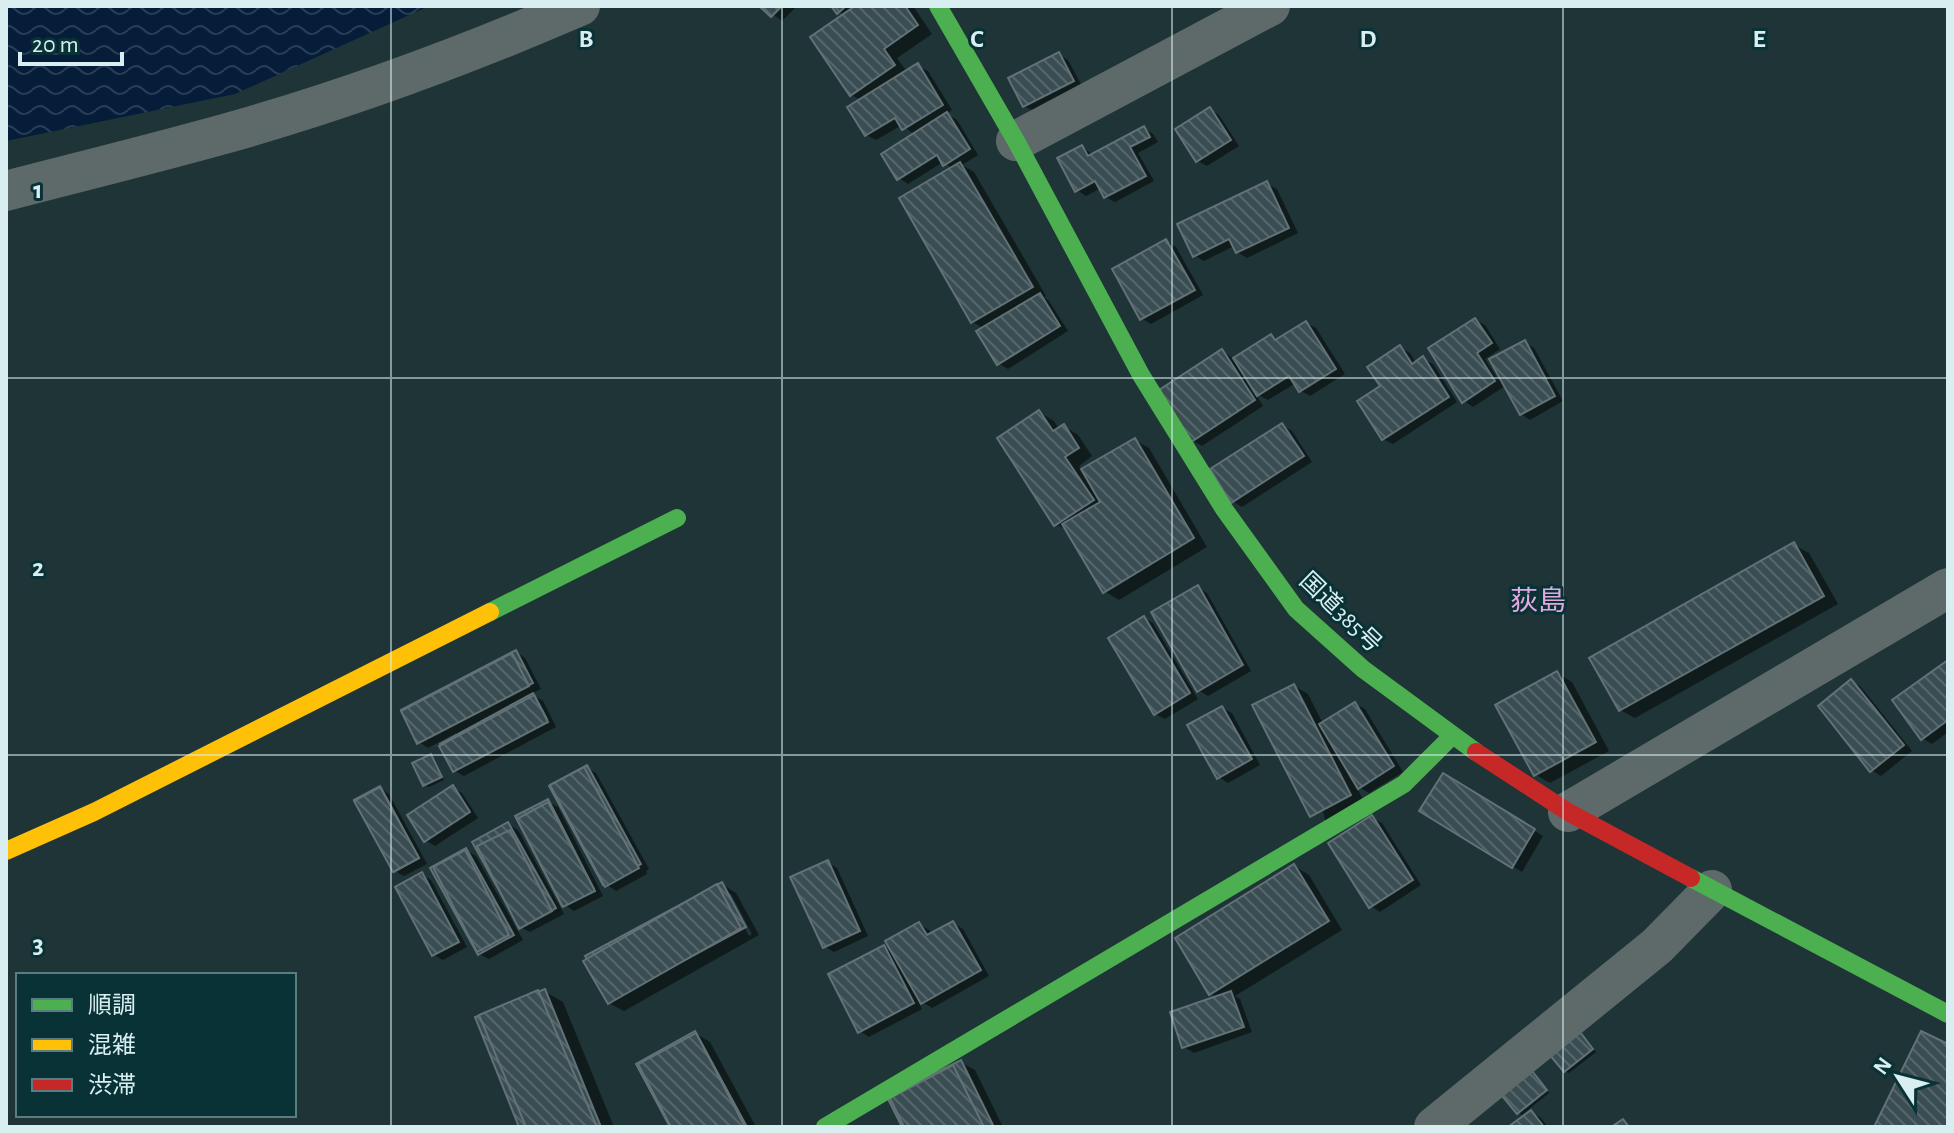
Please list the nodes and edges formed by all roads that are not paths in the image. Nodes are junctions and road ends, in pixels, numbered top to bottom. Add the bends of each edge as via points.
1 (580, 6) edge
2 (938, 6) edge
3 (1270, 6) edge
4 (1016, 141) junction
5 (6, 191) edge
6 (677, 518) dead end
7 (1948, 588) edge
8 (1452, 736) junction
9 (1568, 812) junction
10 (6, 851) edge
11 (1712, 890) junction
12 (1948, 1014) edge
13 (825, 1127) edge
14 (1434, 1127) edge

1 - 5 street via 361,91 227,133
2 - 4 main road, 国道385号
3 - 4 street
4 - 8 main road, 国道385号 via 1141,375 1224,509 1296,609 1363,669
6 - 10 main road via 94,812
7 - 9 street
8 - 9 main road, 国道385号
8 - 13 main road via 1404,784
9 - 11 main road, 国道385号
11 - 12 main road, 国道385号
11 - 14 street via 1657,946

